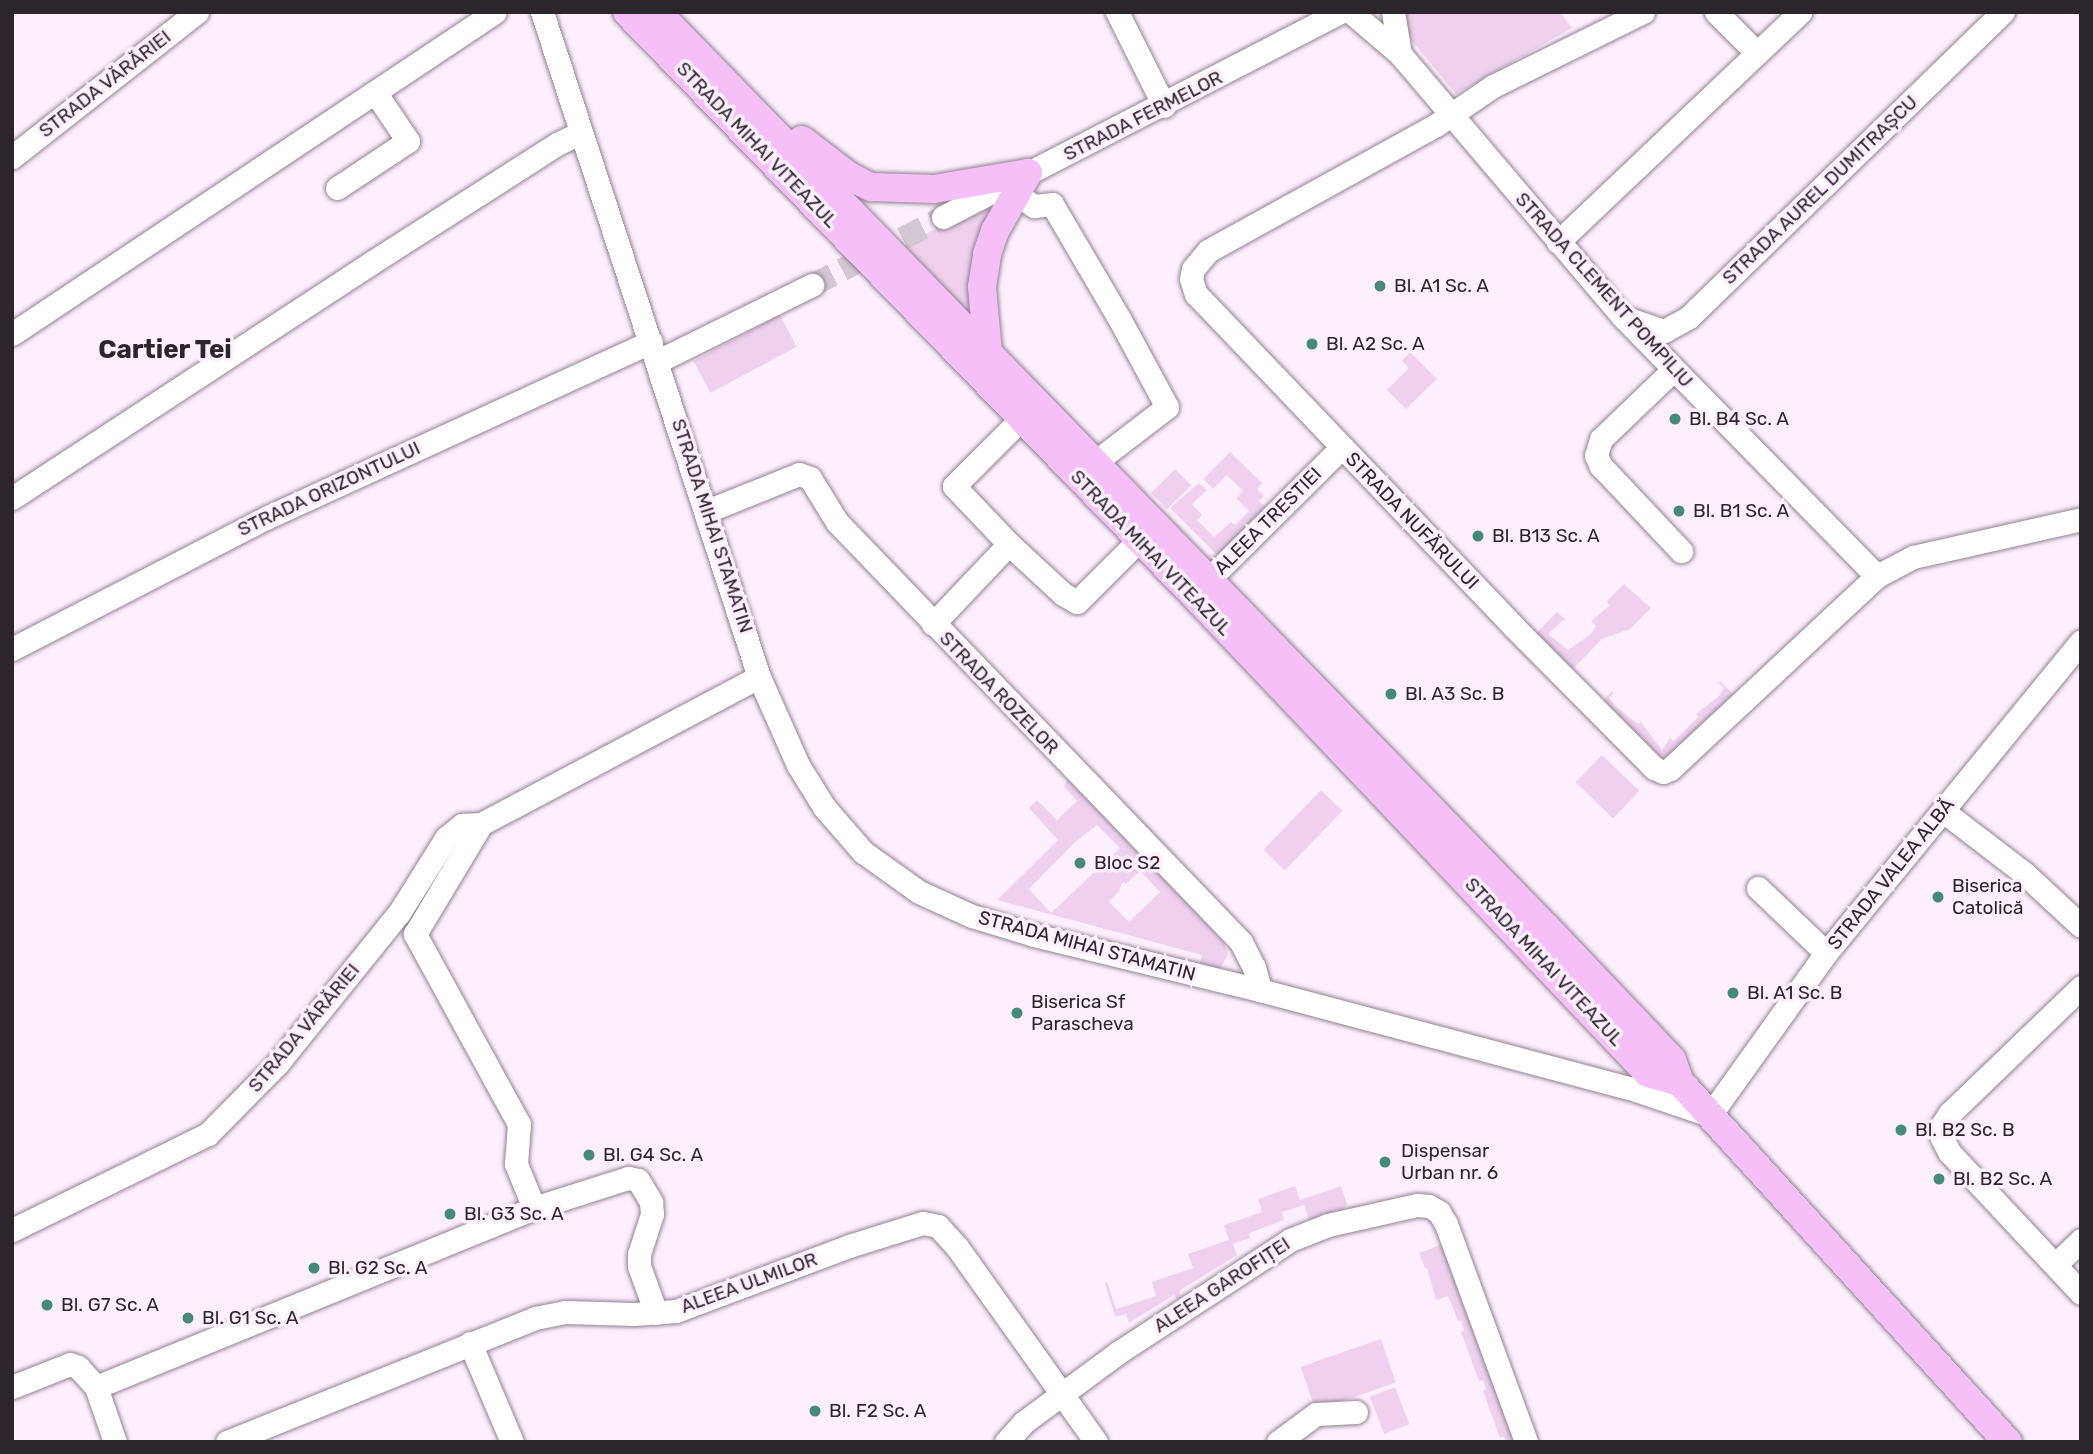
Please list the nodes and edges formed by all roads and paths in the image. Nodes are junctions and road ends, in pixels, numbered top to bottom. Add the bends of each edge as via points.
1 (197, 12) edge
2 (495, 12) edge
3 (542, 12) edge
4 (627, 12) edge
5 (657, 12) edge
6 (1117, 12) edge
7 (1341, 12) edge
8 (1351, 12) edge
9 (1393, 12) edge
10 (1643, 12) edge
11 (1716, 12) edge
12 (1800, 12) edge
13 (2003, 12) edge
14 (1757, 53) junction
15 (1400, 54) junction
16 (729, 87) junction
17 (375, 92) junction
18 (1164, 106) junction
19 (1449, 113) junction
20 (580, 133) junction
21 (12, 157) edge
22 (1022, 184) junction
23 (337, 188) dead end
24 (943, 217) tunnel mouth
25 (1558, 242) junction
26 (812, 285) tunnel mouth
27 (1623, 317) junction
28 (12, 334) edge
29 (654, 352) junction
30 (988, 352) junction
31 (1673, 370) junction
32 (1039, 427) junction
33 (1342, 447) junction
34 (1095, 462) junction
35 (12, 498) edge
36 (707, 511) junction
37 (2081, 519) edge
38 (1139, 540) junction
39 (1009, 544) junction
40 (1682, 551) dead end
41 (1877, 576) junction
42 (1202, 587) junction
43 (933, 624) junction
44 (2081, 641) edge
45 (12, 649) edge
46 (759, 677) junction
47 (1943, 811) junction
48 (481, 824) junction
49 (1758, 888) dead end
50 (2081, 926) edge
51 (1826, 953) junction
52 (2081, 987) edge
53 (1260, 990) junction
54 (1642, 1081) junction
55 (1680, 1082) junction
56 (1710, 1115) junction
57 (534, 1208) junction
58 (12, 1230) edge
59 (2081, 1240) edge
60 (2055, 1265) junction
61 (2081, 1293) edge
62 (656, 1313) junction
63 (470, 1343) junction
64 (12, 1387) edge
65 (96, 1387) junction
66 (1061, 1394) junction
67 (1356, 1412) dead end
68 (115, 1442) edge
69 (228, 1442) edge
70 (512, 1442) edge
71 (1006, 1442) edge
72 (1096, 1442) edge
73 (1278, 1442) edge
74 (1527, 1442) edge
75 (2008, 1442) edge

1 - 21 street, STRADA VĂRĂRIEI
2 - 17 street
3 - 20 street, STRADA MIHAI STAMATIN
4 - 32 main road, STRADA MIHAI VITEAZUL
5 - 16 main road, STRADA MIHAI VITEAZUL
6 - 18 street
7 - 18 street, STRADA FERMELOR
8 - 15 street, STRADA CLEMENT POMPILIU
9 - 15 street
10 - 19 street, STRADA NUFĂRULUI via 1493,86
11 - 14 street
12 - 14 street
13 - 27 street, STRADA AUREL DUMITRAȘCU via 1689,317 1664,331
14 - 25 street
15 - 19 street, STRADA CLEMENT POMPILIU
16 - 22 main road via 849,176 871,187
16 - 30 main road, STRADA MIHAI VITEAZUL
17 - 23 street via 408,141
17 - 28 street
18 - 22 street, STRADA FERMELOR
19 - 25 street, STRADA CLEMENT POMPILIU
19 - 33 street, STRADA NUFĂRULUI via 1436,125 1208,251 1193,269 1196,294
20 - 29 street, STRADA MIHAI STAMATIN
20 - 35 street via 383,255
22 - 24 street, STRADA FERMELOR
22 - 30 main road via 995,231 984,271
22 - 34 street via 1034,206 1052,204 1167,407
25 - 27 street, STRADA CLEMENT POMPILIU
26 - 29 street
27 - 31 street, STRADA CLEMENT POMPILIU
29 - 36 street, STRADA MIHAI STAMATIN
29 - 45 street, STRADA ORIZONTULUI via 268,517
30 - 32 main road, STRADA MIHAI VITEAZUL
31 - 40 street via 1601,439 1596,455 1601,466
31 - 41 street, STRADA CLEMENT POMPILIU
32 - 34 main road, STRADA MIHAI VITEAZUL
32 - 38 main road, STRADA MIHAI VITEAZUL
32 - 39 street via 954,486
33 - 41 street, STRADA NUFĂRULUI via 1514,628 1663,772
33 - 42 street, ALEEA TRESTIEI
34 - 42 main road, STRADA MIHAI VITEAZUL
36 - 43 street, STRADA ROZELOR via 799,474 810,478 837,522
36 - 46 street, STRADA MIHAI STAMATIN
37 - 41 street, STRADA NUFĂRULUI via 1913,557
38 - 39 street via 1077,602
38 - 42 main road, STRADA MIHAI VITEAZUL
39 - 43 street
42 - 54 main road, STRADA MIHAI VITEAZUL
42 - 55 main road, STRADA MIHAI VITEAZUL via 1672,1060
43 - 53 street, STRADA ROZELOR via 1241,942
44 - 47 street, STRADA VALEA ALBĂ
46 - 48 street, STRADA VĂRĂRIEI
46 - 53 street, STRADA MIHAI STAMATIN via 799,765 824,807 863,852 919,892 972,916 1034,935
47 - 50 street via 2025,874
47 - 51 street, STRADA VALEA ALBĂ
48 - 57 street via 415,934 519,1124 516,1164
48 - 58 street, STRADA VĂRĂRIEI via 462,825 446,838 399,913 278,1064 208,1134
49 - 51 street
51 - 56 street, STRADA VALEA ALBĂ
52 - 60 street via 1942,1125 1949,1152
53 - 54 street, STRADA MIHAI STAMATIN
54 - 55 main road
54 - 56 street, STRADA MIHAI STAMATIN
55 - 56 main road, STRADA MIHAI VITEAZUL
56 - 75 main road, STRADA MIHAI VITEAZUL
57 - 62 street via 628,1178 638,1180 646,1190 652,1214 639,1266
57 - 65 street
59 - 60 street
60 - 61 street
62 - 63 street, ALEEA ULMILOR via 565,1312 535,1318
62 - 66 street, ALEEA ULMILOR via 676,1311 849,1246 931,1223 957,1247
63 - 69 street, ALEEA ULMILOR
63 - 70 street
64 - 65 street via 70,1364
65 - 68 street
66 - 71 street, ALEEA GAROFIȚEI
66 - 72 street, ALEEA ULMILOR
66 - 74 street, ALEEA GAROFIȚEI via 1290,1240 1328,1224 1429,1206 1446,1224
67 - 73 street via 1316,1415

